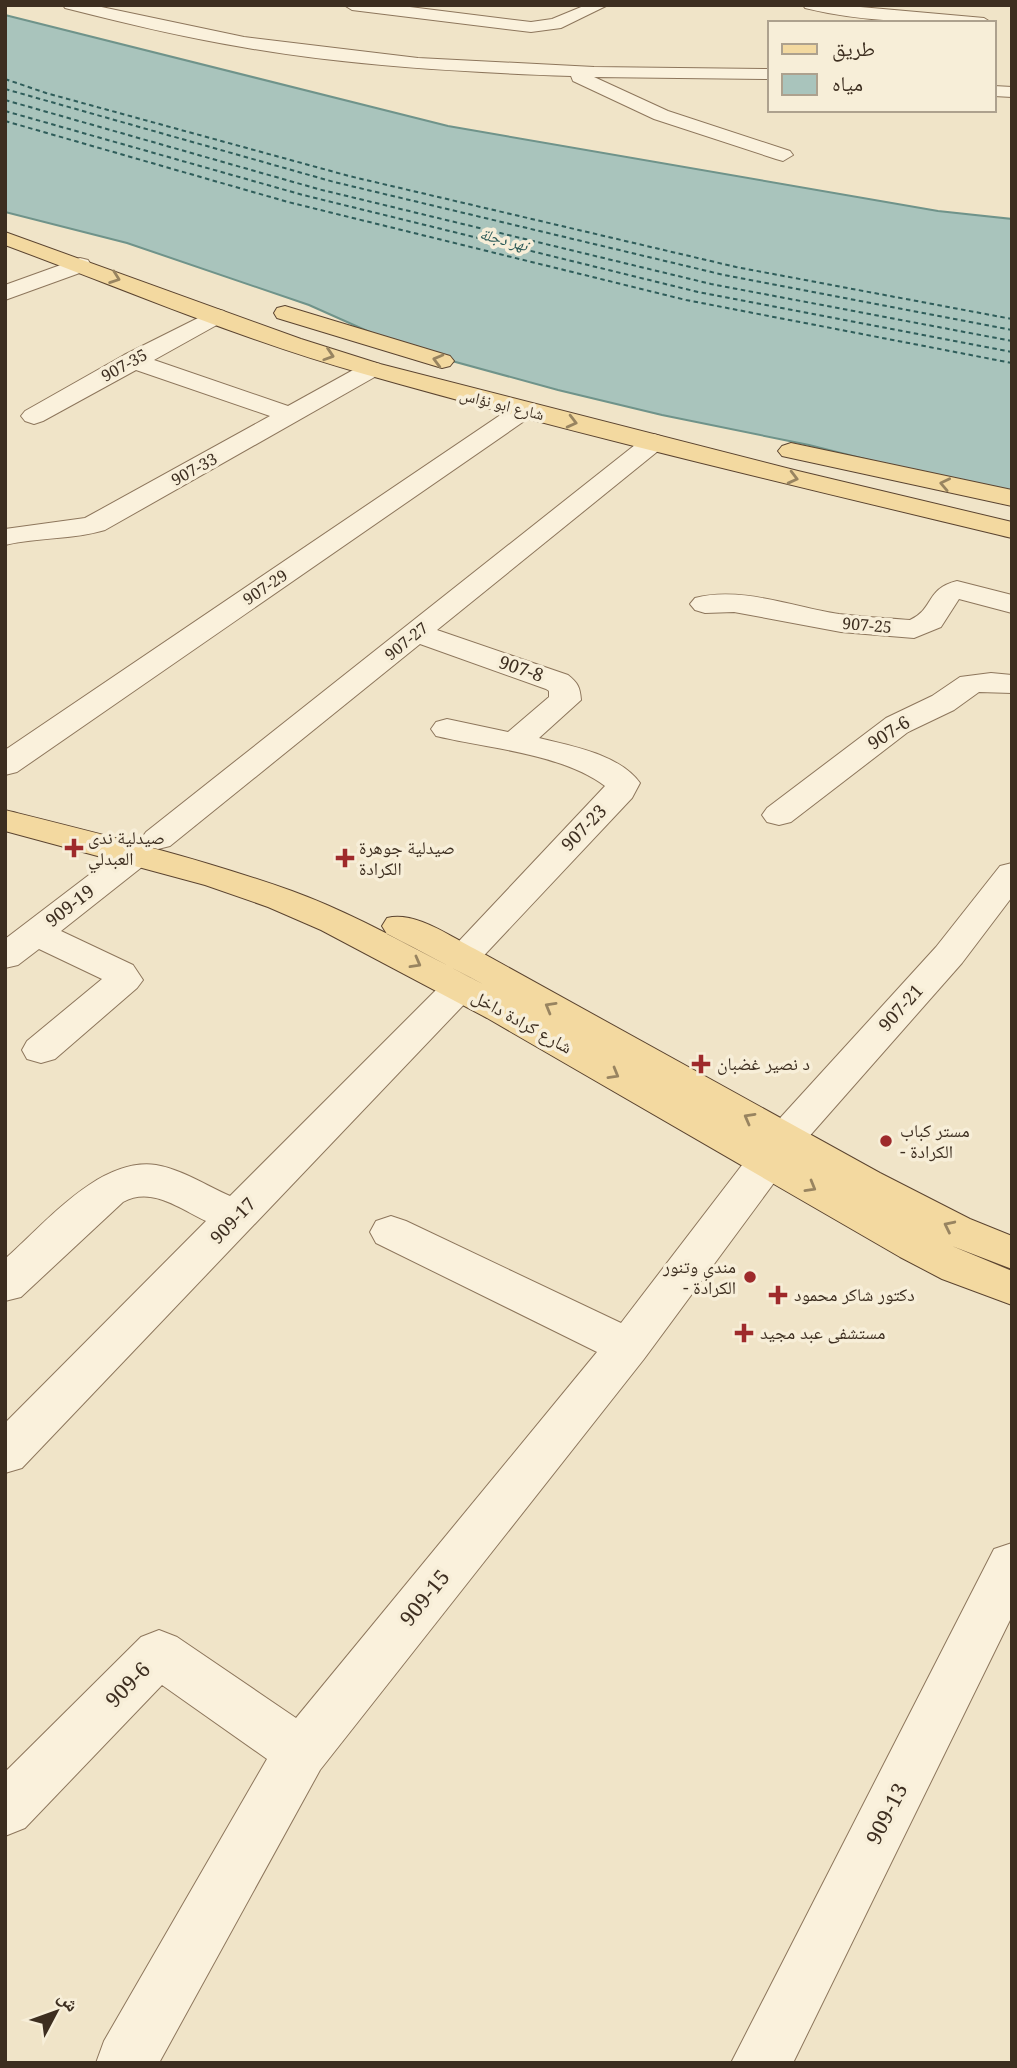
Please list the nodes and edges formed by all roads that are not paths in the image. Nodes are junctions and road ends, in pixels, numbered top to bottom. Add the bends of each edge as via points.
1 (71, 5) edge
2 (142, 5) edge
3 (352, 5) edge
4 (600, 5) edge
5 (811, 5) edge
6 (107, 15) junction
7 (961, 21) edge
8 (571, 73) junction
9 (768, 74) edge
10 (783, 155) dead end
11 (5, 217) edge
12 (5, 238) edge
13 (80, 265) junction
14 (5, 293) edge
15 (221, 305) junction
16 (263, 306) dead end
17 (132, 360) junction
18 (464, 367) dead end
19 (372, 369) junction
20 (566, 395) dead end
21 (524, 410) junction
22 (631, 412) dead end
23 (291, 415) junction
24 (34, 416) dead end
25 (654, 442) junction
26 (764, 445) dead end
27 (1012, 498) edge
28 (1012, 530) edge
29 (5, 537) edge
30 (705, 604) dead end
31 (1012, 604) edge
32 (416, 633) junction
33 (1012, 684) edge
34 (447, 729) dead end
35 (515, 742) junction
36 (5, 765) edge
37 (5, 797) edge
38 (779, 815) dead end
39 (5, 820) edge
40 (147, 847) junction
41 (1012, 873) edge
42 (36, 933) junction
43 (5, 957) edge
44 (461, 972) junction
45 (41, 1050) dead end
46 (776, 1150) junction
47 (237, 1217) junction
48 (391, 1232) dead end
49 (1012, 1253) edge
50 (5, 1285) edge
51 (1012, 1289) edge
52 (628, 1347) junction
53 (5, 1454) edge
54 (1012, 1564) edge
55 (301, 1752) junction
56 (5, 1810) edge
57 (126, 2063) edge
58 (761, 2063) edge

1 - 6 street
2 - 6 street
3 - 4 street via 531,27 555,24
5 - 7 street
6 - 8 street via 314,52
8 - 9 street
8 - 10 street via 661,116
11 - 15 main road, شارع ابو نؤاس
12 - 13 main road, شارع ابو نؤاس
13 - 14 street
13 -> 15 main road, شارع ابو نؤاس
15 - 17 street, 907-35
15 -> 19 main road, شارع ابو نؤاس
18 -> 16 main road, شارع ابو نؤاس
17 - 23 street
17 - 24 street, 907-35
19 - 21 main road, شارع ابو نؤاس
19 - 23 street, 907-33
20 - 22 main road, شارع ابو نؤاس
21 -> 25 main road, شارع ابو نؤاس
21 - 36 street, 907-29
23 - 29 street, 907-33 via 95,524 71,532
25 -> 28 main road, شارع ابو نؤاس
25 - 32 street, 907-27
27 -> 26 main road
30 - 31 street, 907-25 via 734,603 841,623 914,629 930,621 949,593 957,590
32 - 35 street, 907-8 via 565,688 565,700
32 - 40 street, 907-27
33 - 38 street, 907-6 via 971,684 897,725
34 - 35 street
35 - 44 street, 907-23 via 614,774 623,783
37 - 40 main road, شارع كرادة داخل
39 - 40 main road, شارع كرادة داخل
40 - 42 street, 909-19
40 - 44 main road, شارع كرادة داخل via 378,943
41 - 46 street, 907-21 via 949,955
42 - 43 street, 909-19
42 - 45 street via 120,972 124,980
44 - 46 main road, شارع كرادة داخل
44 - 47 street, 909-17
49 -> 46 main road, شارع كرادة داخل
46 -> 51 main road, شارع كرادة داخل via 915,1246
46 - 52 street, 909-15
47 - 50 street via 156,1180 129,1180 108,1191
47 - 53 street, 909-17
48 - 52 street
52 - 55 street, 909-15
54 - 58 street, 909-13
55 - 56 street, 909-6 via 159,1653
55 - 57 street, 909-15

